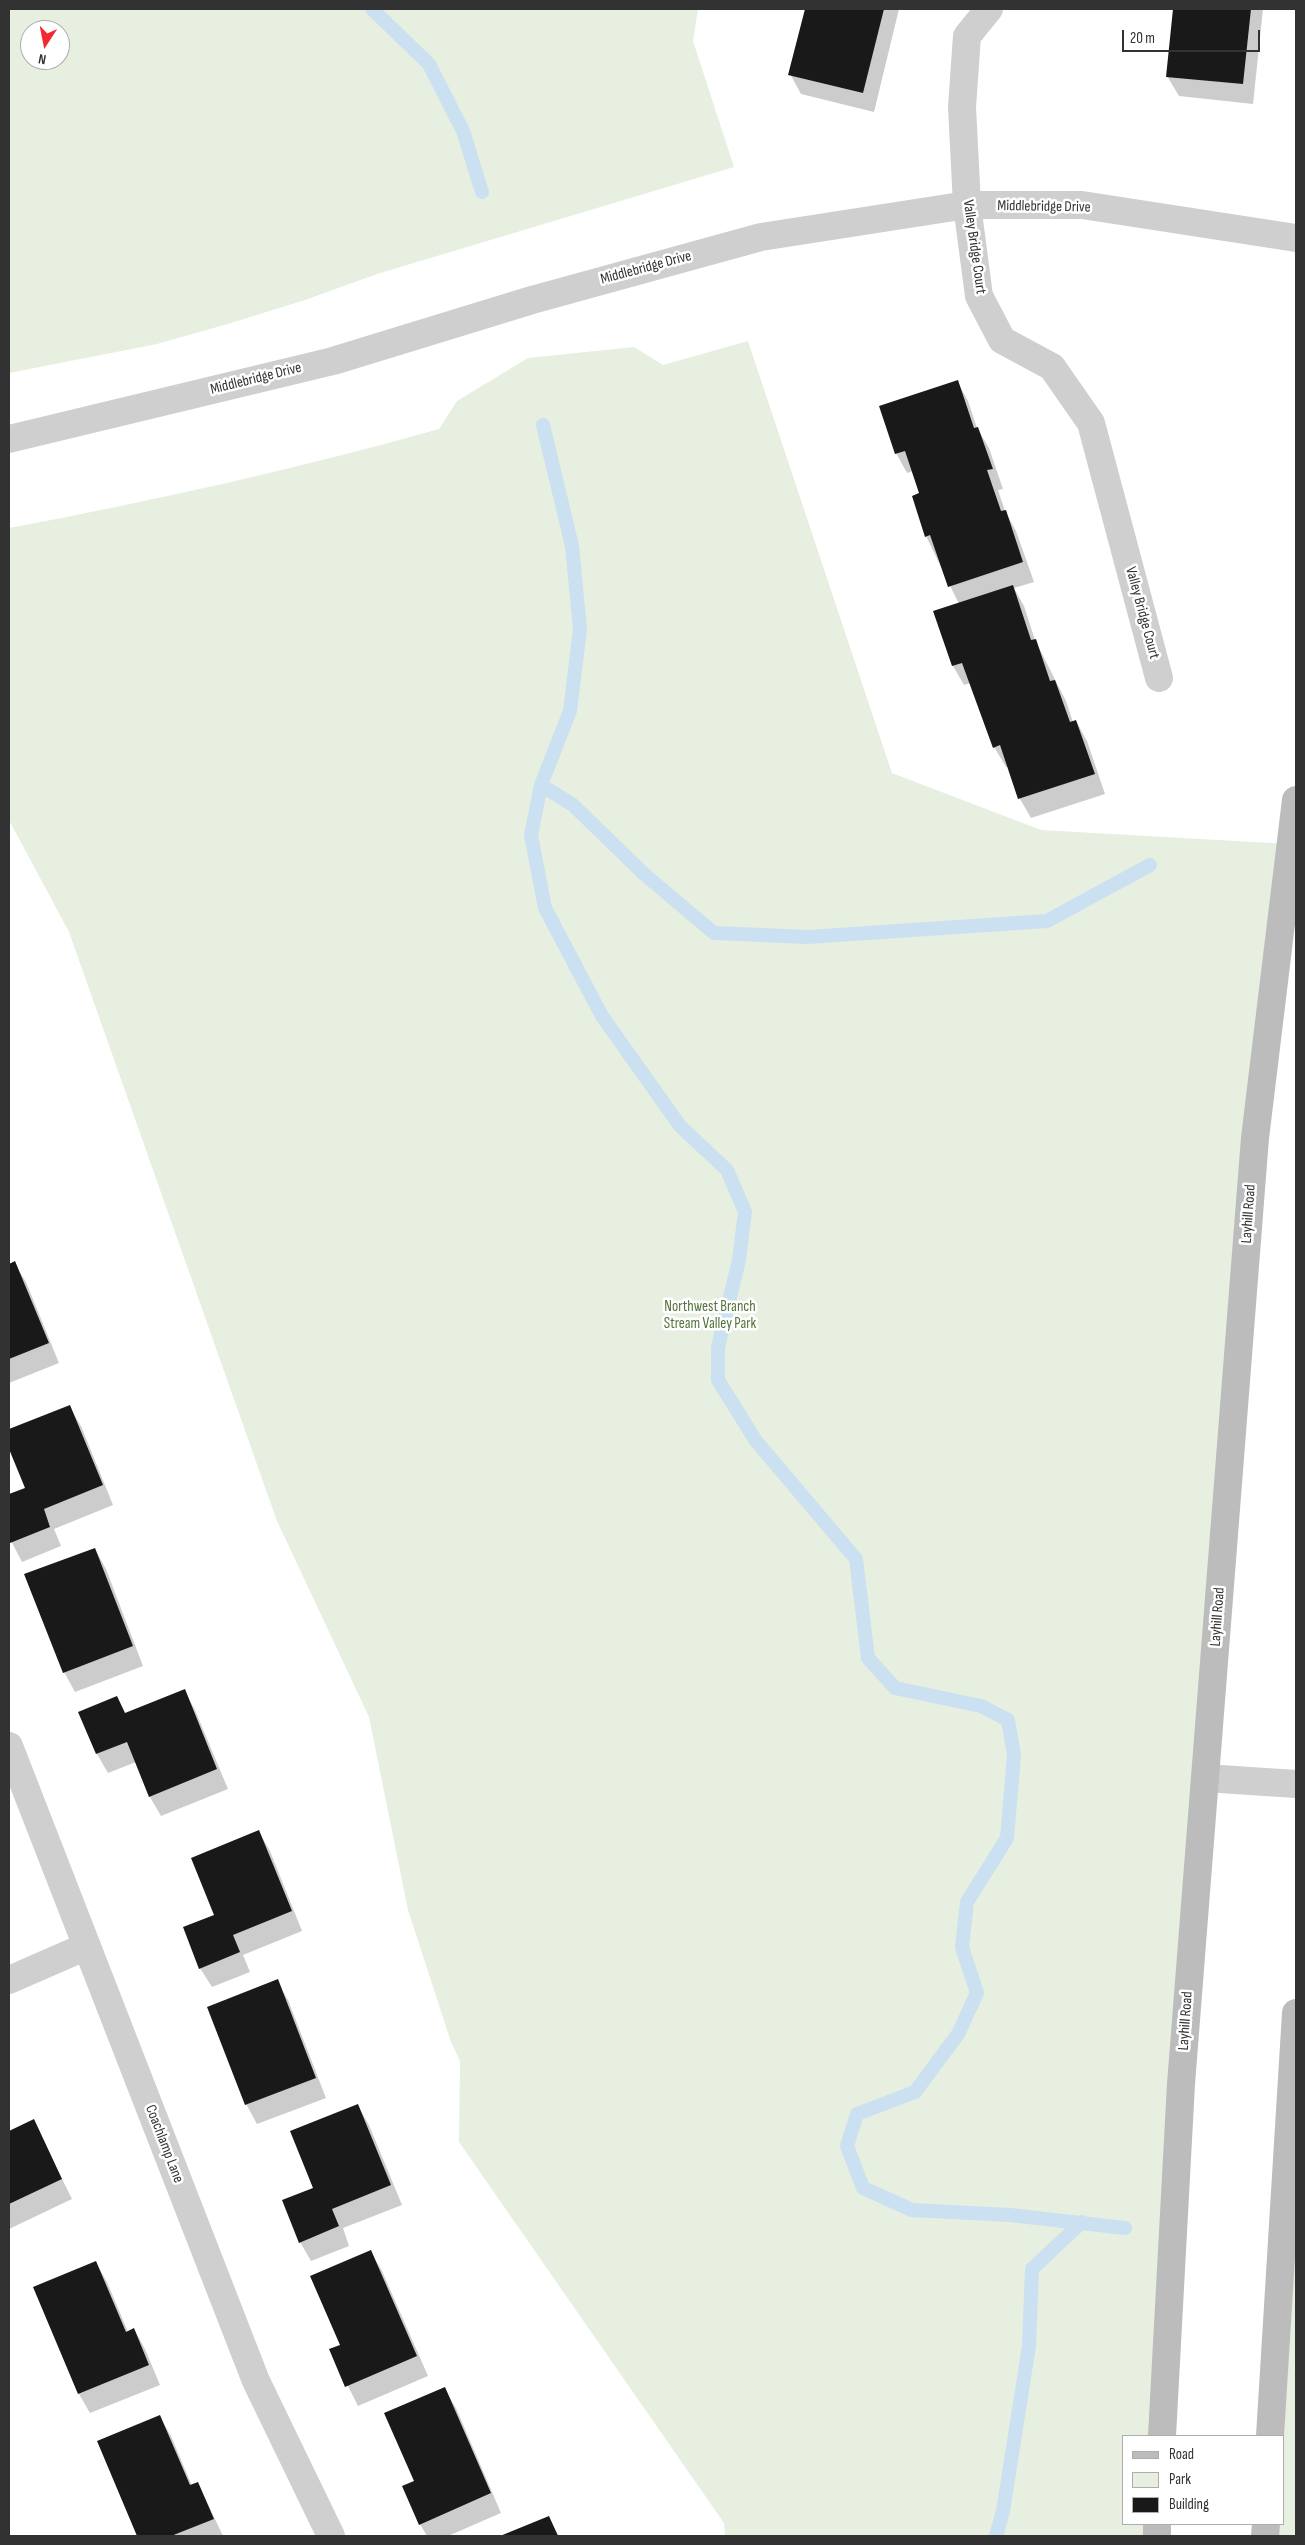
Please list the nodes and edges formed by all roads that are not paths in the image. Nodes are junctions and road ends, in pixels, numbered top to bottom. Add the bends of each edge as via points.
1 (989, 9) edge
2 (967, 206) junction
3 (1296, 238) edge
4 (9, 439) edge
5 (1159, 678) dead end
6 (1296, 800) edge
7 (9, 1746) edge
8 (1205, 1778) junction
9 (1296, 1784) edge
10 (87, 1946) junction
11 (9, 1980) edge
12 (1296, 2013) edge
13 (1162, 2435) edge
14 (1270, 2435) edge
15 (331, 2536) edge

1 - 2 street, Valley Bridge Court via 967,36 962,107
2 - 3 street, Middlebridge Drive via 1082,206
2 - 4 street, Middlebridge Drive via 761,237 532,300 333,361
2 - 5 street, Valley Bridge Court via 979,296 1002,340 1052,367 1091,423
6 - 8 main road, Layhill Road via 1255,1138
7 - 10 street, Coachlamp Lane
8 - 9 street
8 - 13 main road, Layhill Road via 1181,2084
10 - 11 street
10 - 15 street, Coachlamp Lane via 256,2381
12 - 14 main road

